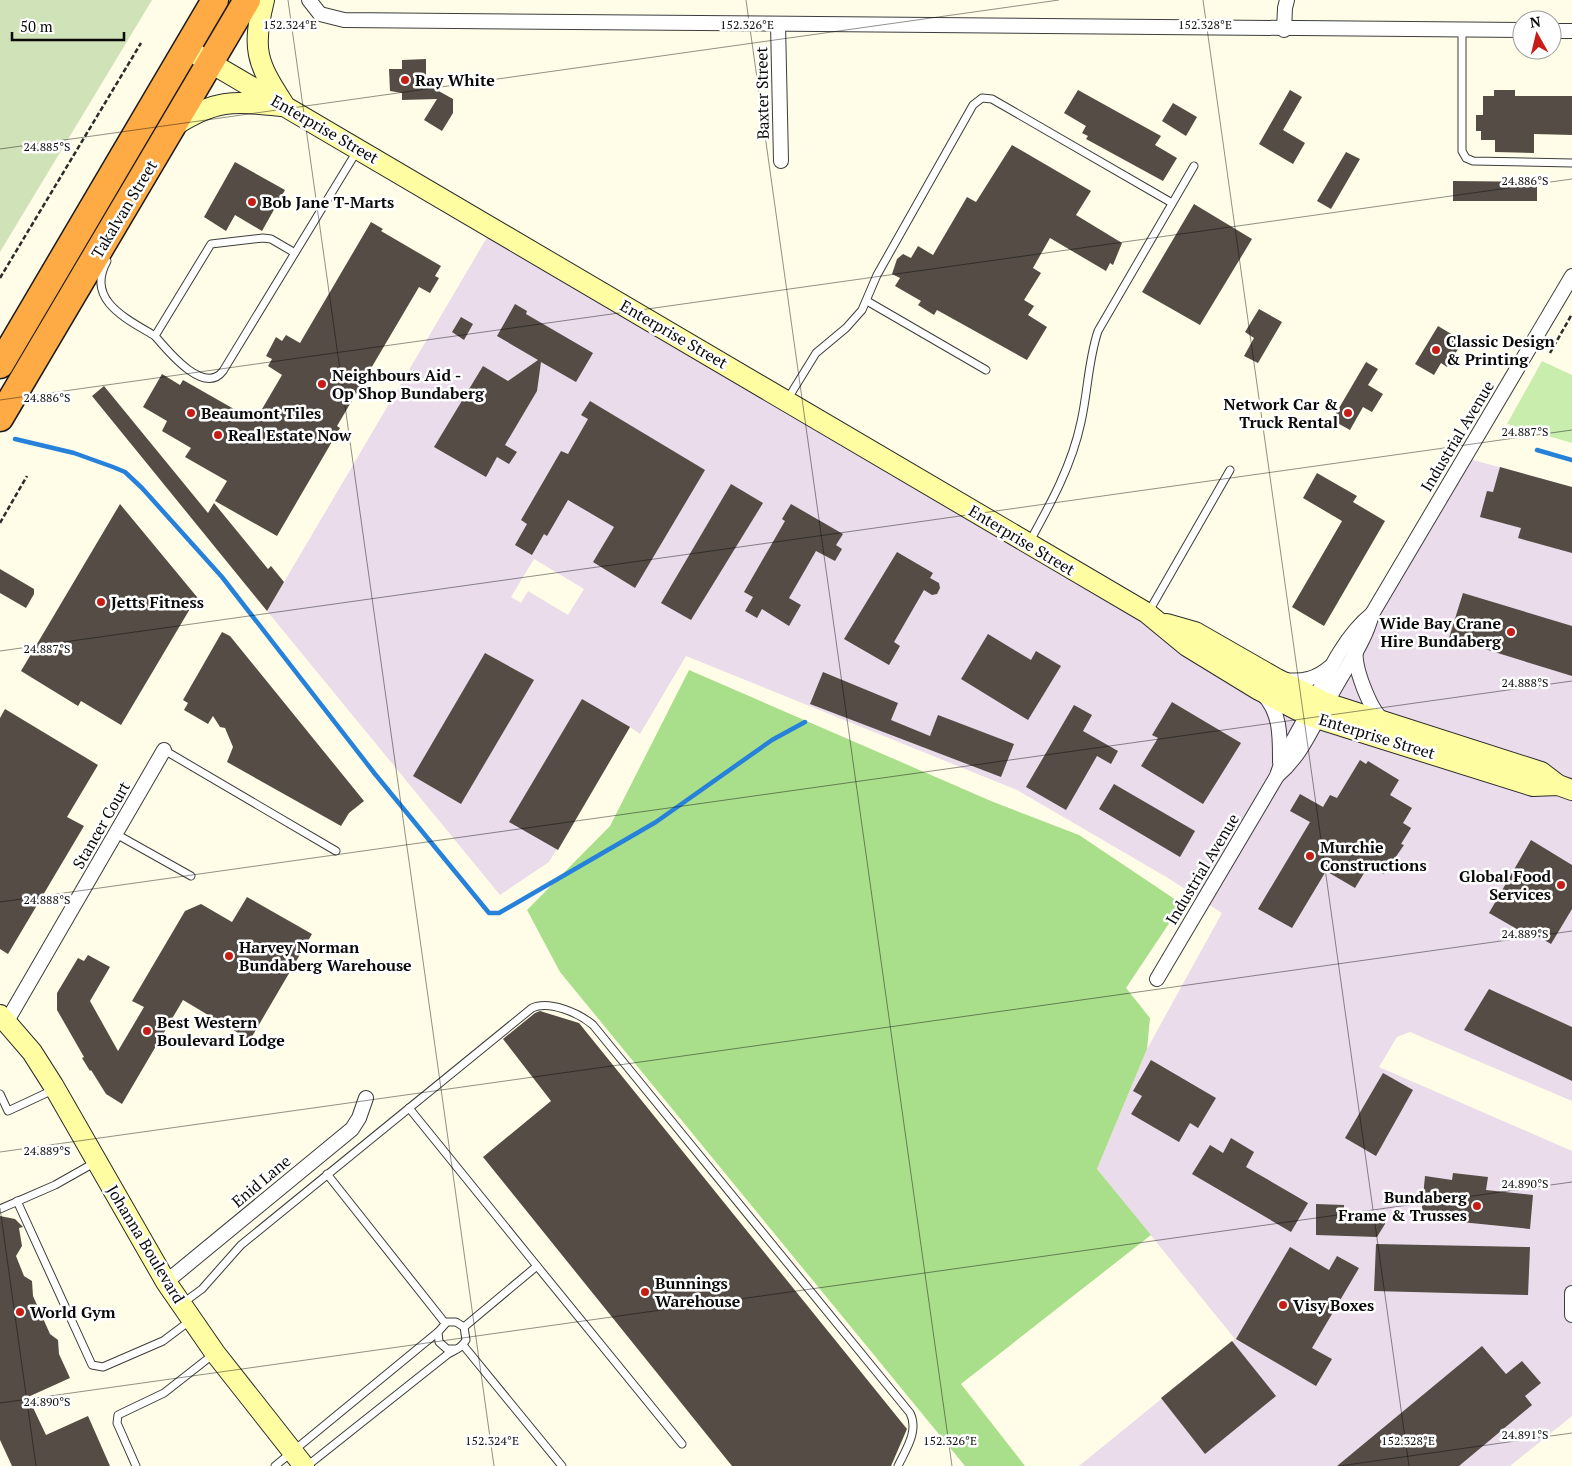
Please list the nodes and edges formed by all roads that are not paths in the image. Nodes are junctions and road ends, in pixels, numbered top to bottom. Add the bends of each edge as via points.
1 (214, 0) edge
2 (246, 0) edge
3 (264, 0) edge
4 (309, 0) edge
5 (1287, 0) edge
6 (778, 24) junction
7 (1284, 30) junction
8 (1462, 30) junction
9 (1512, 30) edge
10 (198, 55) junction
11 (286, 107) junction
12 (173, 126) junction
13 (358, 148) junction
14 (780, 161) dead end
15 (1572, 163) edge
16 (1194, 166) dead end
17 (141, 180) junction
18 (1172, 203) junction
19 (124, 226) dead end
20 (113, 250) dead end
21 (294, 253) junction
22 (1572, 276) edge
23 (867, 301) junction
24 (154, 336) junction
25 (0, 365) edge
26 (986, 370) dead end
27 (786, 401) junction
28 (0, 418) edge
29 (1230, 470) dead end
30 (1029, 544) junction
31 (1372, 614) junction
32 (1153, 617) junction
33 (1357, 649) junction
34 (1335, 663) junction
35 (1277, 679) junction
36 (1259, 690) junction
37 (1317, 708) junction
38 (1385, 721) junction
39 (164, 750) joint
40 (1279, 770) junction
41 (1565, 788) edge
42 (116, 834) junction
43 (336, 851) dead end
44 (191, 876) dead end
45 (1157, 979) dead end
46 (4, 1018) edge
47 (55, 1089) junction
48 (0, 1094) edge
49 (366, 1098) dead end
50 (409, 1108) junction
51 (97, 1161) junction
52 (327, 1174) junction
53 (17, 1201) junction
54 (0, 1209) edge
55 (537, 1266) junction
56 (166, 1282) junction
57 (1572, 1292) edge
58 (186, 1312) junction
59 (1572, 1315) edge
60 (445, 1323) junction
61 (464, 1327) junction
62 (438, 1332) junction
63 (460, 1347) junction
64 (215, 1353) junction
65 (682, 1444) dead end
66 (301, 1461) edge
67 (136, 1466) edge
68 (275, 1466) edge
69 (562, 1466) edge
70 (898, 1466) edge

1 - 10 highway, Takalvan Street
2 - 10 highway, Takalvan Street
3 - 11 street via 258,22 257,51 262,70
4 - 6 street via 320,14 344,20
5 - 7 street
6 - 7 street
6 - 14 street, Baxter Street
7 - 8 street
8 - 9 street
8 - 15 lane via 1462,151 1466,158 1473,161
10 - 11 street, Enterprise Street
10 - 12 highway, Takalvan Street
10 - 25 highway, Takalvan Street
11 - 12 street via 217,104 196,111
11 - 13 street, Enterprise Street
12 - 17 highway, Takalvan Street
13 - 21 lane
13 - 27 street, Enterprise Street
16 - 18 lane
17 - 19 lane
17 - 28 highway, Takalvan Street
18 - 23 lane via 999,103 982,98 973,105 877,275
18 - 30 lane via 1098,332 1090,356 1074,449 1059,487
20 - 24 lane via 102,273 104,295 114,310
21 - 24 lane via 271,239 263,238 211,244
21 - 24 lane via 217,377 205,379 182,365
22 - 31 street, Industrial Avenue
23 - 26 lane
23 - 27 lane via 855,320 816,352
27 - 30 street, Enterprise Street
29 - 32 lane
30 - 32 street, Enterprise Street
31 - 33 street, Industrial Avenue via 1368,631
31 - 34 street, Industrial Avenue via 1356,627
32 - 35 street, Enterprise Street via 1195,632
32 - 36 street, Enterprise Street via 1187,646
33 - 37 street, Industrial Avenue
33 - 38 street via 1356,664 1374,711
34 - 35 street via 1310,679
34 - 37 street, Industrial Avenue
35 - 37 street, Enterprise Street
36 - 37 street, Enterprise Street
36 - 40 street via 1270,701 1278,720
37 - 38 street, Enterprise Street
37 - 40 street, Industrial Avenue via 1293,762
37 - 41 street, Enterprise Street via 1533,786
38 - 41 street, Enterprise Street via 1541,772
39 - 42 street, Stancer Court
39 - 43 lane
40 - 45 street, Industrial Avenue
42 - 44 lane
42 - 46 street, Stancer Court
46 - 47 street, Johanna Boulevard via 32,1052
47 - 48 lane via 8,1111
47 - 51 street, Johanna Boulevard
49 - 56 street, Enid Lane via 352,1128
50 - 52 lane
50 - 55 lane
50 - 70 lane via 532,1008 549,1006 586,1019 910,1413 914,1422 913,1433
51 - 53 lane via 55,1185
51 - 56 street, Johanna Boulevard
52 - 58 lane via 241,1245
52 - 60 lane
53 - 54 lane
53 - 58 lane via 92,1365 102,1366 163,1340
55 - 61 lane
55 - 65 lane
56 - 58 street, Johanna Boulevard
57 - 59 street
58 - 64 street, Johanna Boulevard
60 - 61 lane via 456,1322
60 - 62 lane
61 - 63 lane via 466,1335
62 - 63 lane via 442,1346 451,1350
62 - 66 lane
63 - 66 lane
63 - 69 lane
64 - 66 street, Johanna Boulevard
64 - 67 lane via 164,1394 118,1415 117,1424
66 - 68 lane

